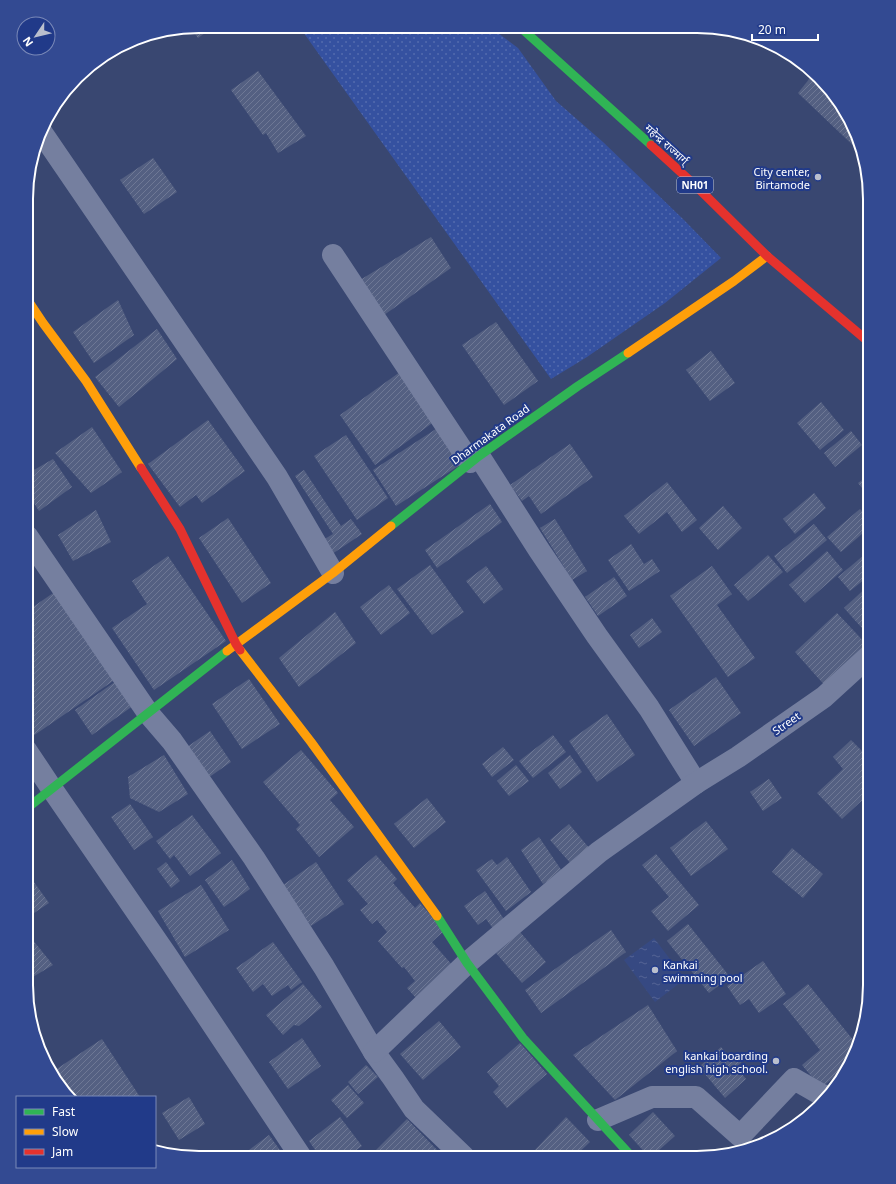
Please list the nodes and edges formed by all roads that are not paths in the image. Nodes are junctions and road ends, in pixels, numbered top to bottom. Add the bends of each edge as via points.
1 (527, 33) edge
2 (45, 138) edge
3 (333, 255) dead end
4 (767, 256) junction
5 (33, 309) edge
6 (863, 337) edge
7 (475, 459) junction
8 (33, 545) edge
9 (332, 573) junction
10 (236, 644) junction
11 (863, 661) edge
12 (148, 713) junction
13 (33, 760) edge
14 (696, 783) junction
15 (52, 789) junction
16 (33, 804) edge
17 (467, 963) junction
18 (374, 1052) junction
19 (821, 1095) edge
20 (598, 1120) junction
21 (297, 1151) edge
22 (458, 1151) edge
23 (626, 1151) edge

1 - 4 main road, महेन्द्र राज्मार्ग् / NH01 via 698,188
2 - 9 street via 277,477
3 - 7 street
4 - 6 main road, महेन्द्र राज्मार्ग् / NH01
4 - 7 main road, Dharmakata Road
5 - 10 main road via 86,381 180,529
7 - 9 main road, Dharmakata Road
7 - 14 street via 649,708
8 - 12 street
9 - 10 main road, Dharmakata Road
10 - 12 main road, Dharmakata Road
10 - 17 main road via 311,742 423,897
11 - 14 street, Street via 824,697
12 - 15 main road, Dharmakata Road
12 - 18 street via 172,741 254,858 324,967
13 - 15 street
14 - 17 street, Street via 599,852
15 - 16 main road, Dharmakata Road
15 - 21 street via 172,962
17 - 18 street, Street
17 - 20 main road via 523,1038
18 - 22 street via 414,1109
19 - 20 street via 794,1079 740,1136 696,1097 652,1097
20 - 23 main road

